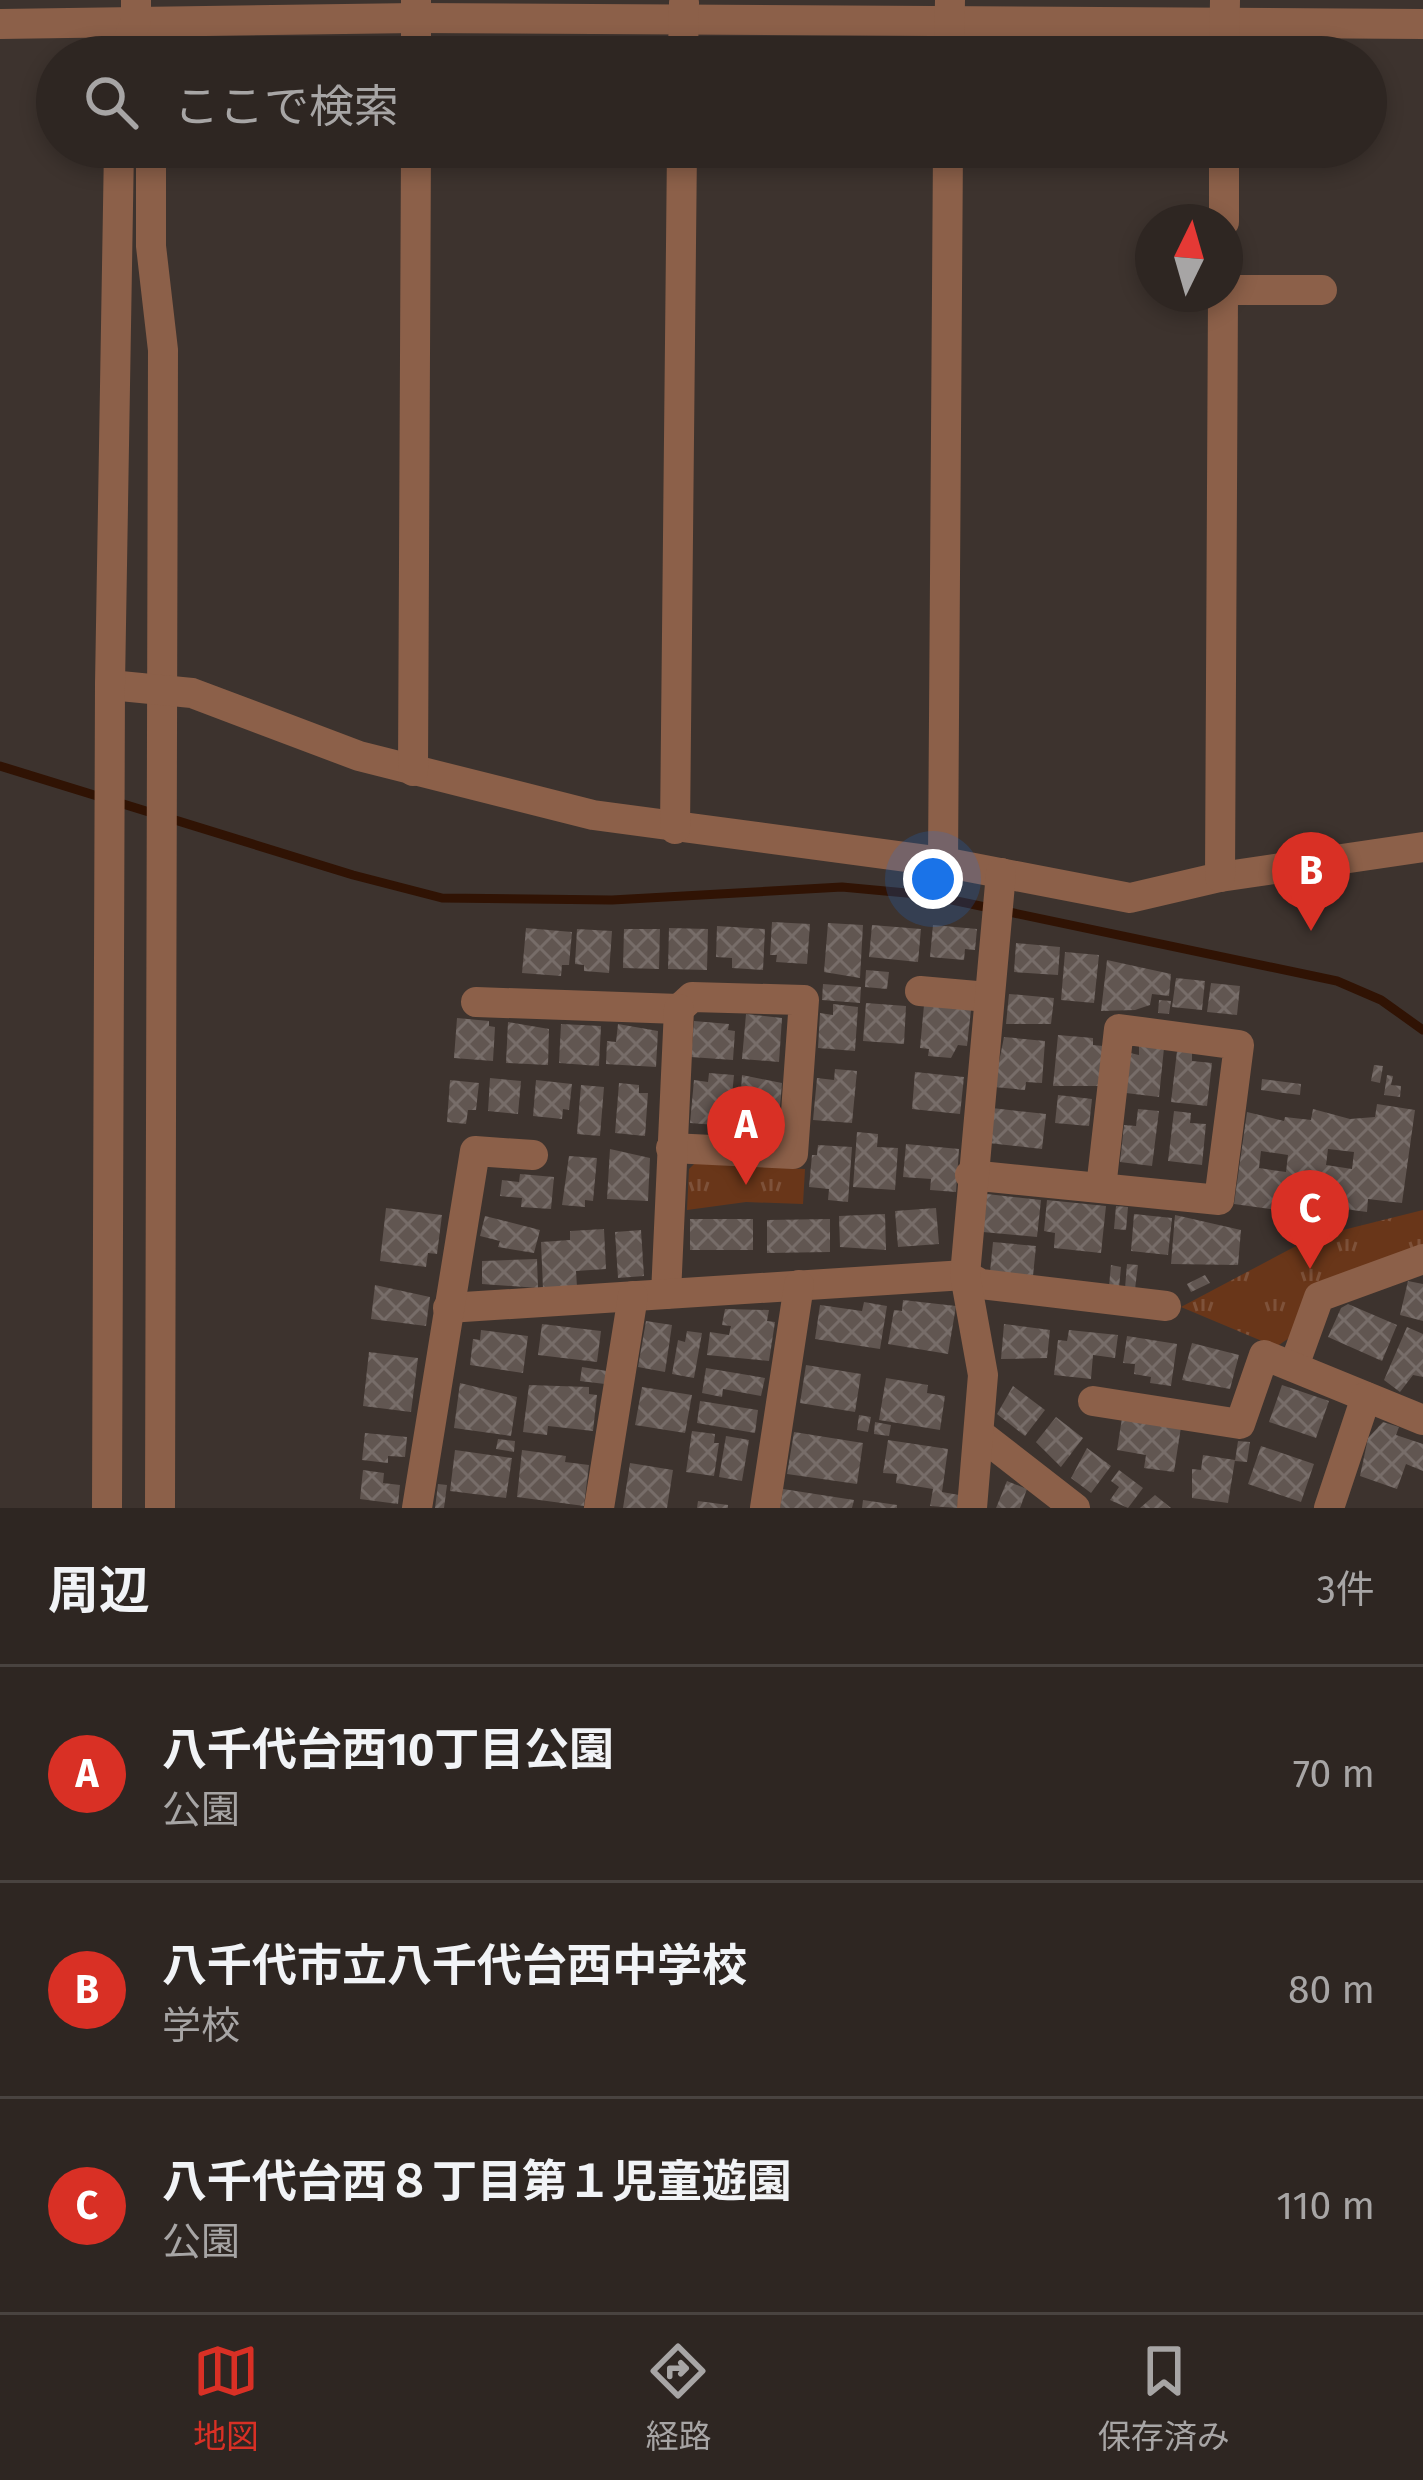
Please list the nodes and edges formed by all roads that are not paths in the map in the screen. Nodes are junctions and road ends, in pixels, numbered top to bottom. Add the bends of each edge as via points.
1 (416, 9) edge
2 (684, 10) edge
3 (136, 11) edge
4 (950, 11) edge
5 (1225, 11) edge
6 (0, 24) edge
7 (1423, 24) edge
8 (119, 168) edge
9 (151, 168) edge
10 (416, 168) edge
11 (682, 168) edge
12 (949, 168) edge
13 (1224, 168) edge
14 (1224, 204) edge
15 (1322, 290) dead end
16 (1243, 292) edge
17 (1224, 312) edge
18 (110, 686) junction
19 (163, 686) junction
20 (413, 771) junction
21 (675, 830) junction
22 (1423, 847) edge
23 (943, 862) junction
24 (1220, 877) junction
25 (1000, 881) junction
26 (920, 991) dead end
27 (988, 997) junction
28 (476, 1002) dead end
29 (679, 1009) junction
30 (671, 1148) junction
31 (532, 1155) dead end
32 (970, 1175) junction
33 (1101, 1189) junction
34 (1423, 1259) edge
35 (965, 1275) junction
36 (799, 1286) junction
37 (666, 1294) junction
38 (633, 1296) junction
39 (1166, 1306) dead end
40 (448, 1308) junction
41 (1294, 1366) junction
42 (1366, 1397) junction
43 (1093, 1401) dead end
44 (1423, 1420) edge
45 (981, 1435) junction
46 (106, 1508) edge
47 (160, 1508) edge
48 (417, 1508) edge
49 (599, 1508) edge
50 (765, 1508) edge
51 (972, 1508) edge
52 (1075, 1508) edge
53 (1329, 1508) edge

1 - 2 street
1 - 3 street
2 - 4 street
3 - 6 street
4 - 5 street
5 - 7 street
8 - 18 street
9 - 19 street via 163,350
10 - 20 street
11 - 21 street
12 - 23 street
13 - 14 street
15 - 16 street
17 - 24 street
18 - 19 street
18 - 46 street
19 - 20 street
19 - 47 street
20 - 21 street
21 - 23 street
22 - 24 street
23 - 25 street
24 - 25 street via 1130,898
25 - 27 street
26 - 27 street
27 - 32 street
28 - 29 street
29 - 30 street
29 - 30 street via 692,998 804,1000 794,1154
30 - 37 street
31 - 40 street via 475,1151
32 - 33 street
32 - 35 street
33 - 33 street via 1219,1200 1239,1045 1119,1029
34 - 41 street via 1319,1297
35 - 36 street
35 - 39 street via 981,1284
35 - 45 street via 983,1375
36 - 37 street
36 - 50 street
37 - 38 street
38 - 40 street
38 - 49 street
40 - 48 street
41 - 42 street
41 - 43 street via 1264,1355 1240,1424
42 - 44 street
42 - 53 street
45 - 51 street
45 - 52 street

